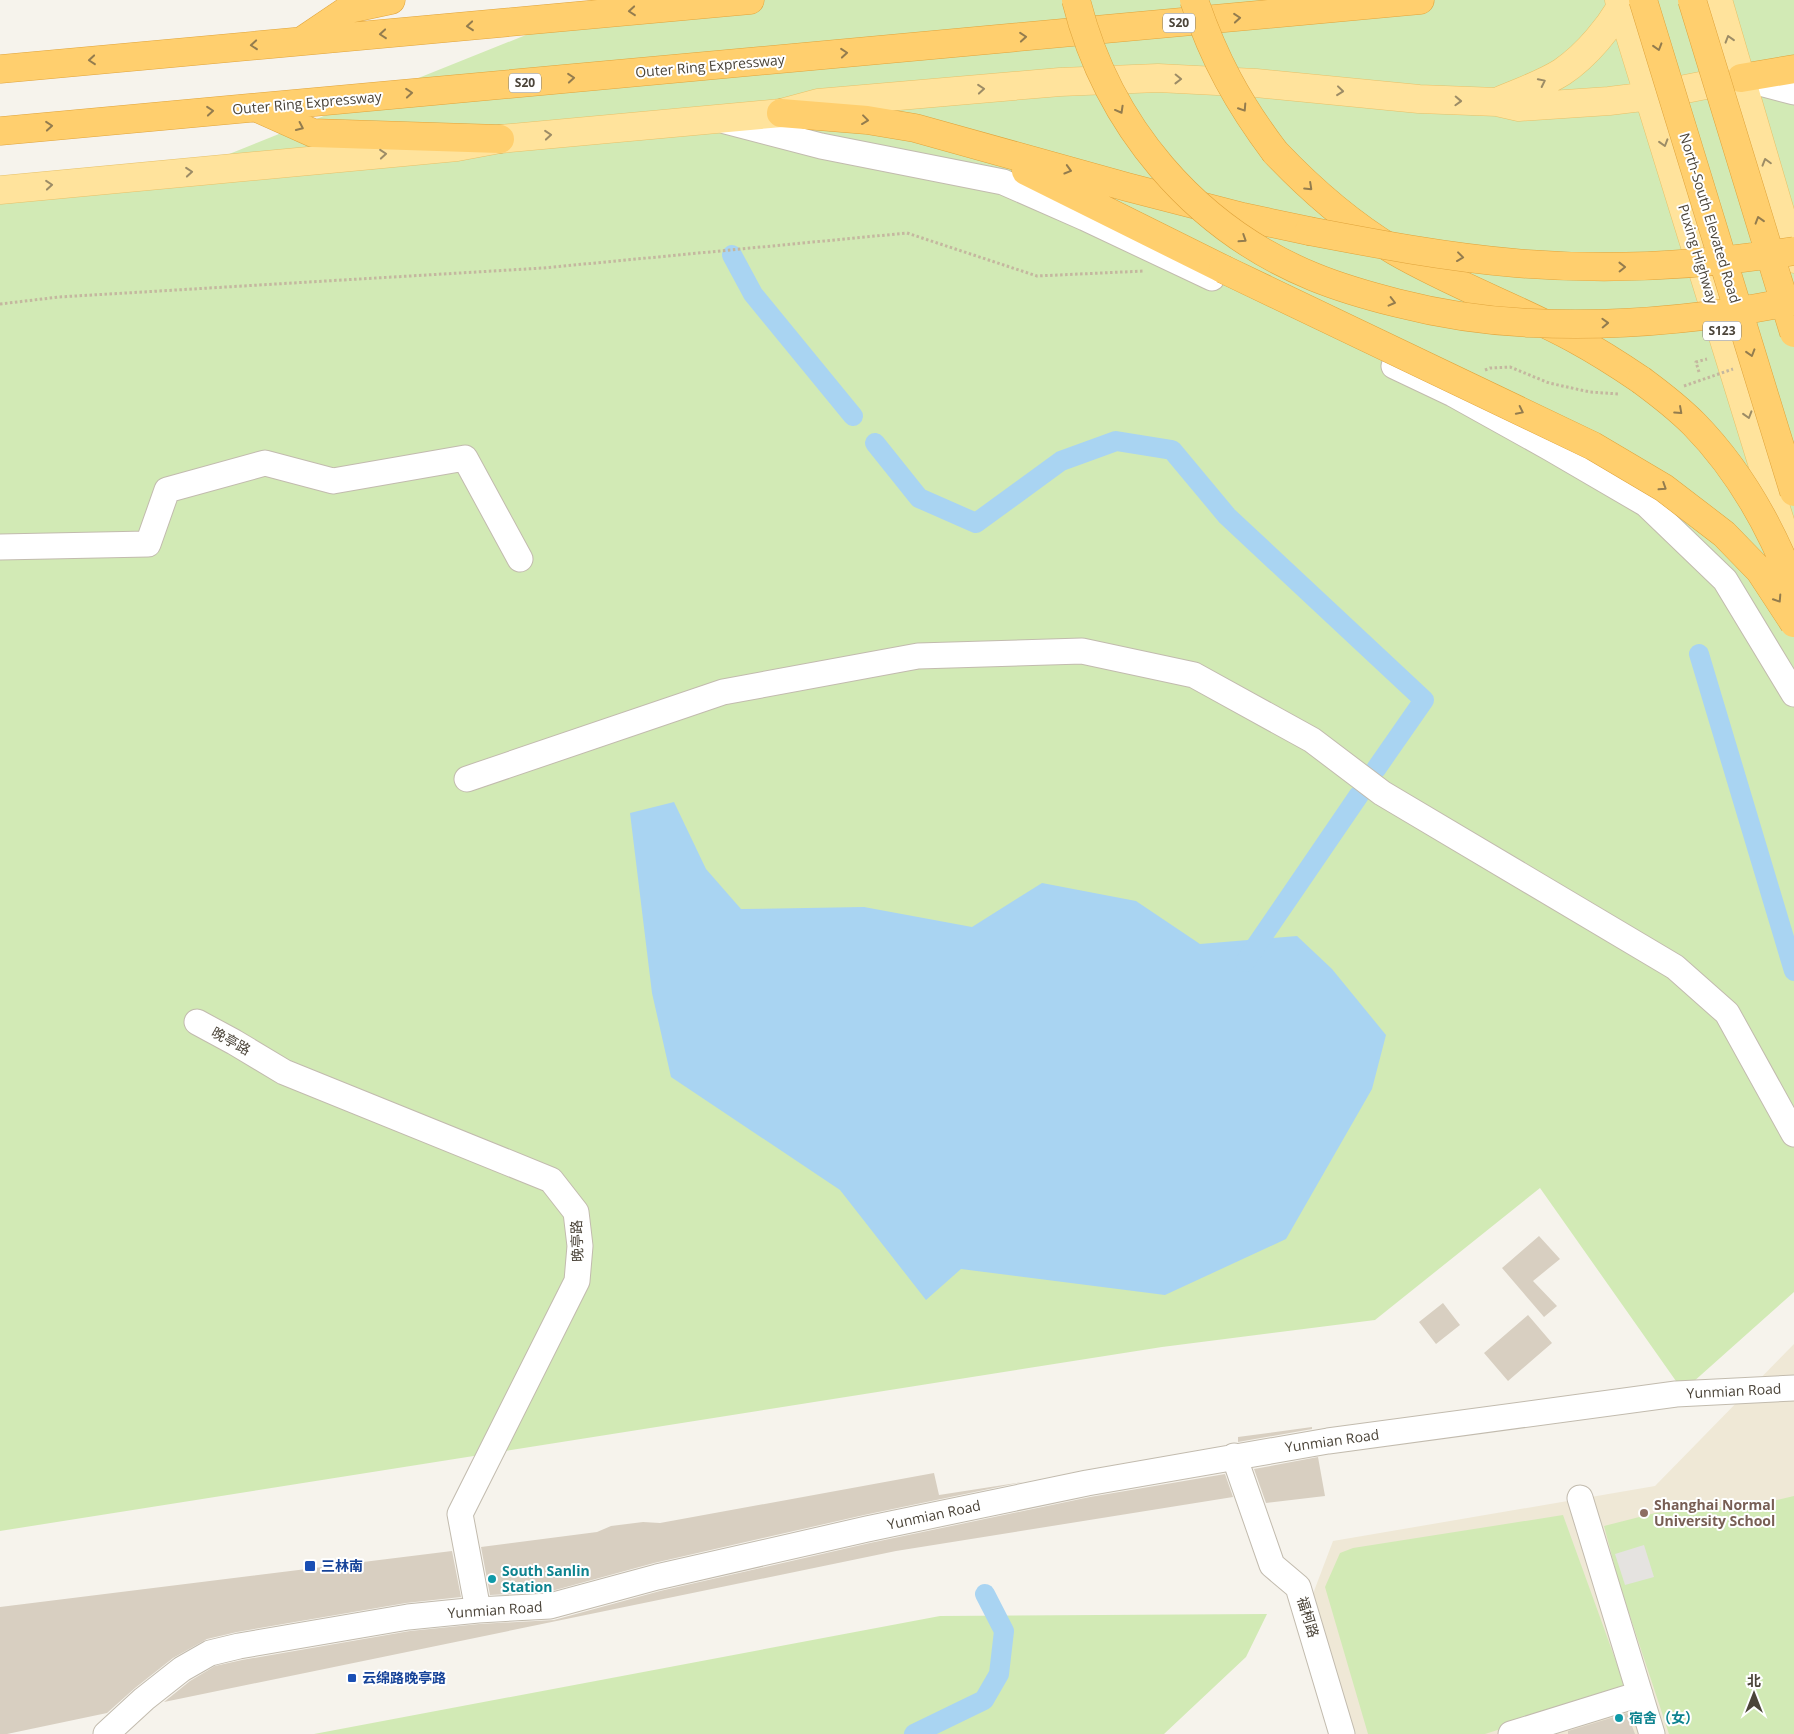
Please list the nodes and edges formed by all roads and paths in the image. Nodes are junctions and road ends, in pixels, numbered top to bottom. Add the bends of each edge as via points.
1 (391, 0) edge
2 (750, 0) edge
3 (1076, 0) edge
4 (1194, 0) edge
5 (1420, 0) edge
6 (1692, 0) edge
7 (1718, 0) edge
8 (1627, 2) edge
9 (303, 41) junction
10 (0, 69) edge
11 (1794, 69) edge
12 (1741, 78) junction
13 (1794, 92) edge
14 (1650, 96) junction
15 (1497, 102) junction
16 (256, 107) junction
17 (781, 113) junction
18 (720, 119) junction
19 (0, 131) edge
20 (500, 139) junction
21 (1004, 152) junction
22 (0, 190) edge
23 (1794, 252) edge
24 (1794, 259) edge
25 (1146, 271) dead end
26 (1794, 301) edge
27 (0, 304) edge
28 (1794, 333) edge
29 (1484, 371) dead end
30 (1622, 395) dead end
31 (1794, 492) edge
32 (0, 546) edge
33 (520, 559) dead end
34 (1794, 567) edge
35 (1794, 587) edge
36 (1794, 623) edge
37 (1794, 694) edge
38 (467, 779) dead end
39 (197, 1022) dead end
40 (1794, 1134) edge
41 (1794, 1388) edge
42 (1234, 1456) junction
43 (1580, 1498) dead end
44 (478, 1610) junction
45 (1640, 1694) junction
46 (106, 1734) edge
47 (1342, 1734) edge
48 (1511, 1734) edge
49 (1652, 1734) edge

1 - 9 highway via 349,8
2 -> 9 highway
3 -> 26 highway, bridge via 1108,88 1156,162 1195,202 1224,225 1263,251 1314,277 1413,307 1529,323 1588,324 1677,319
4 -> 35 highway, bridge via 1205,33 1235,95 1270,145 1299,177 1347,219 1395,251 1573,338 1613,361 1668,401 1711,443 1756,504
16 -> 5 highway, Outer Ring Expressway / S20, bridge
28 -> 6 highway, bridge
12 -> 7 main road
8 - 14 main road, Puxing Highway / S123
15 -> 8 main road via 1562,72 1596,40
8 -> 31 highway, North-South Elevated Road, bridge
9 -> 10 highway
11 - 12 highway
12 - 13 street
12 - 14 main road
24 -> 12 main road
14 - 15 main road via 1519,106
14 -> 34 main road, Puxing Highway / S123
17 -> 15 main road via 818,103 1060,82 1148,79 1217,80 1419,99
19 -> 16 highway, Outer Ring Expressway / S20
16 -> 20 highway via 313,133
17 - 18 main road
17 -> 21 highway via 867,120 915,128
20 -> 18 main road
18 - 37 street via 821,146 1003,182 1453,394 1646,504 1725,580
22 -> 20 main road via 457,147
21 -> 23 highway, bridge via 1243,217 1449,256 1562,266 1660,266
21 -> 36 highway, bridge via 1026,172 1593,446 1664,488 1724,534 1748,558
25 - 27 path via 1037,276 907,233 543,268 59,297
29 - 30 path via 1510,367 1549,383
32 - 33 street via 148,544 167,490 265,463 333,481 465,458
38 - 40 street via 723,692 918,656 1082,651 1194,675 1312,740 1382,793 1676,967 1727,1014
39 - 44 street, 晚亭路 via 284,1072 551,1180 576,1212 580,1246 577,1281 460,1514
41 - 42 street, Yunmian Road via 1676,1394 1328,1440
42 - 44 street, Yunmian Road via 867,1529 657,1577 550,1606
42 - 47 street, 福柯路 via 1272,1565 1298,1587
43 - 45 street
44 - 46 street, Yunmian Road via 408,1617 239,1646 210,1654 174,1675
45 - 48 street
45 - 49 street

